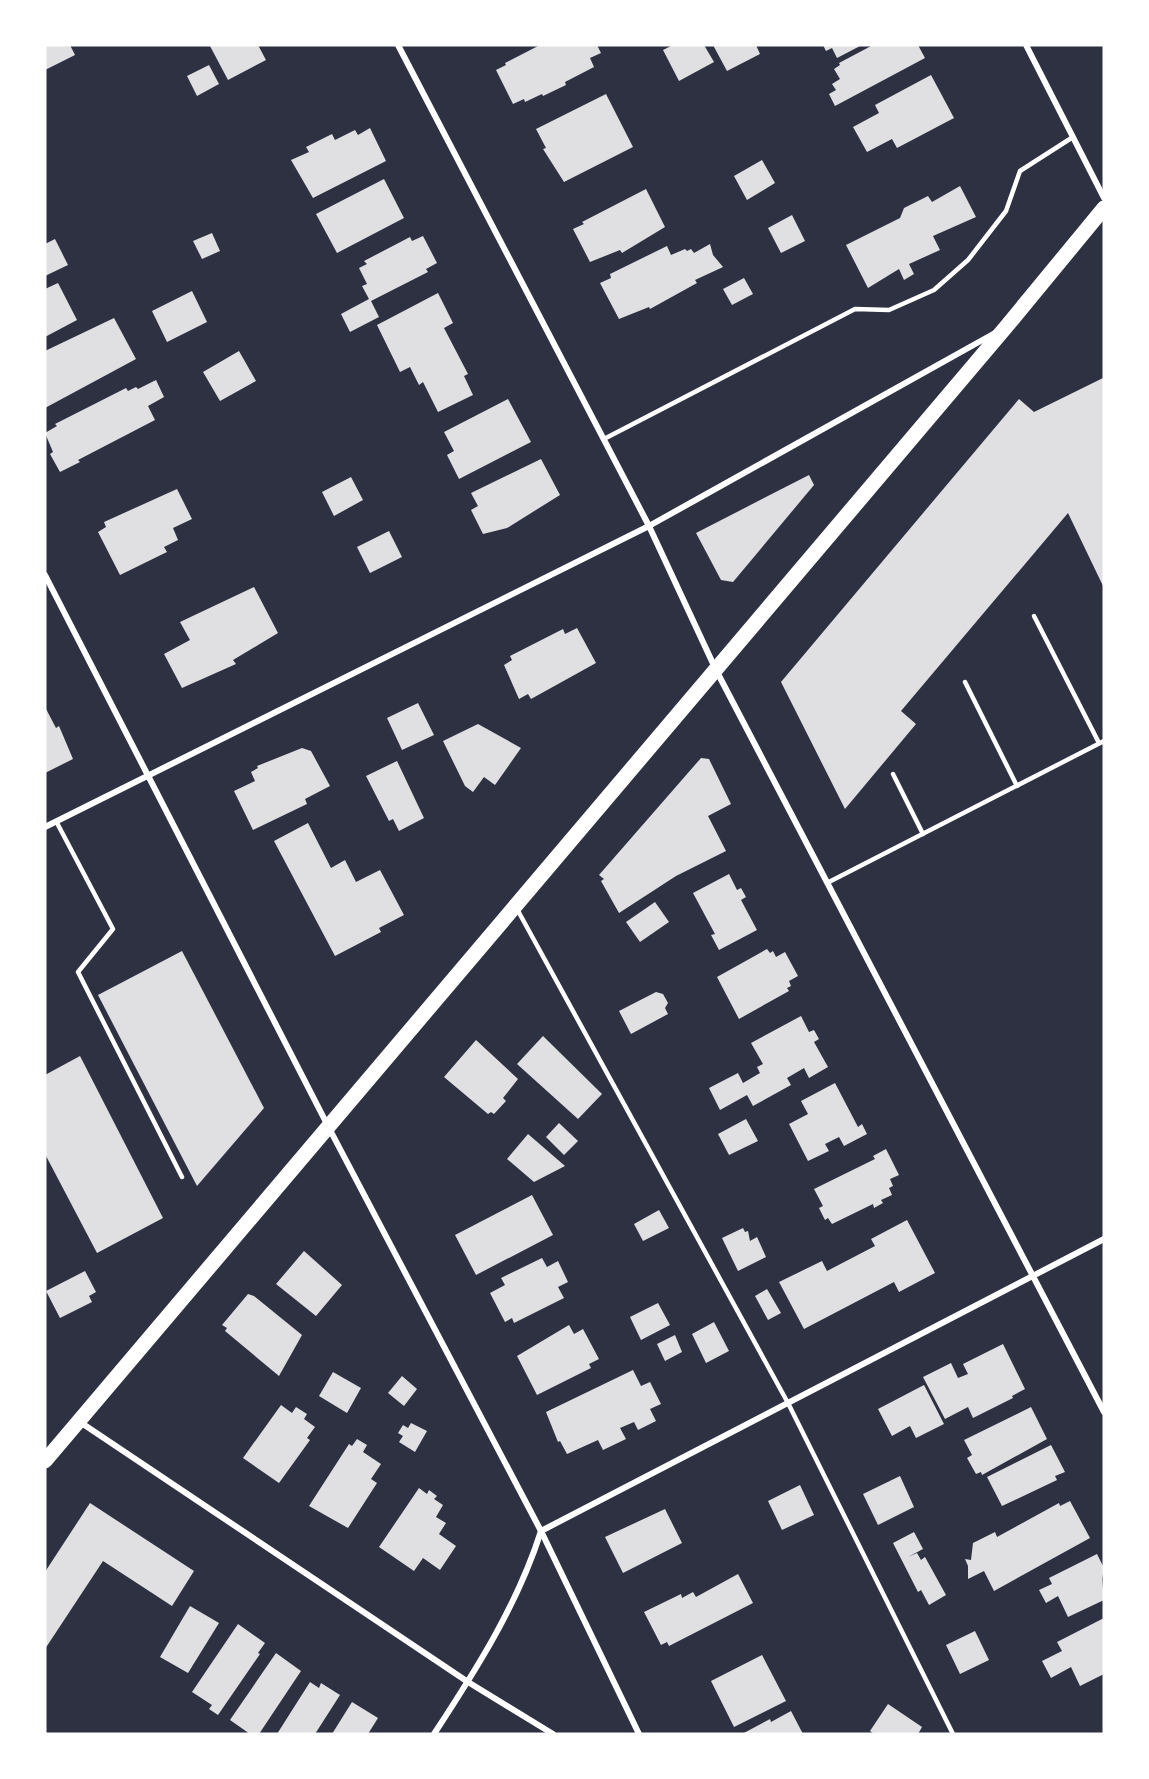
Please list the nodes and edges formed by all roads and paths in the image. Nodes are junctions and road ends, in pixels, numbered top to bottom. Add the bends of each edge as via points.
1 (398, 45) edge
2 (1026, 45) edge
3 (1073, 137) junction
4 (1104, 198) edge
5 (1104, 208) edge
6 (1006, 327) junction
7 (604, 439) junction
8 (650, 526) junction
9 (45, 575) edge
10 (1034, 616) dead end
11 (716, 670) junction
12 (965, 682) dead end
13 (1102, 742) edge
14 (147, 774) junction
15 (893, 774) dead end
16 (1017, 786) junction
17 (56, 821) junction
18 (45, 827) edge
19 (923, 834) junction
20 (827, 883) junction
21 (516, 907) junction
22 (329, 1128) junction
23 (182, 1177) dead end
24 (1104, 1239) edge
25 (1034, 1277) junction
26 (788, 1403) junction
27 (1104, 1412) edge
28 (79, 1422) junction
29 (45, 1461) edge
30 (541, 1531) junction
31 (468, 1682) junction
32 (434, 1734) edge
33 (553, 1734) edge
34 (639, 1734) edge
35 (953, 1734) edge

1 - 7 street
2 - 3 street
3 - 4 street
3 - 7 lane via 1020,171 1006,211 968,260 934,290 889,310 855,309
5 - 6 main road
6 - 8 street
6 - 11 main road
7 - 8 street
8 - 11 street
8 - 14 street
9 - 14 street
10 - 13 lane
11 - 20 street
11 - 21 main road
12 - 16 lane
13 - 16 lane
14 - 17 street
14 - 22 street
15 - 19 lane
16 - 19 lane
17 - 18 street
17 - 23 lane via 113,929 78,972
19 - 20 lane
20 - 25 street
21 - 22 main road
21 - 26 lane
22 - 28 main road
22 - 30 street
24 - 25 street
25 - 26 street
25 - 27 street
26 - 30 street
26 - 35 lane
28 - 29 main road
28 - 31 street
30 - 31 street via 527,1575
30 - 34 street
31 - 32 street
31 - 33 street

